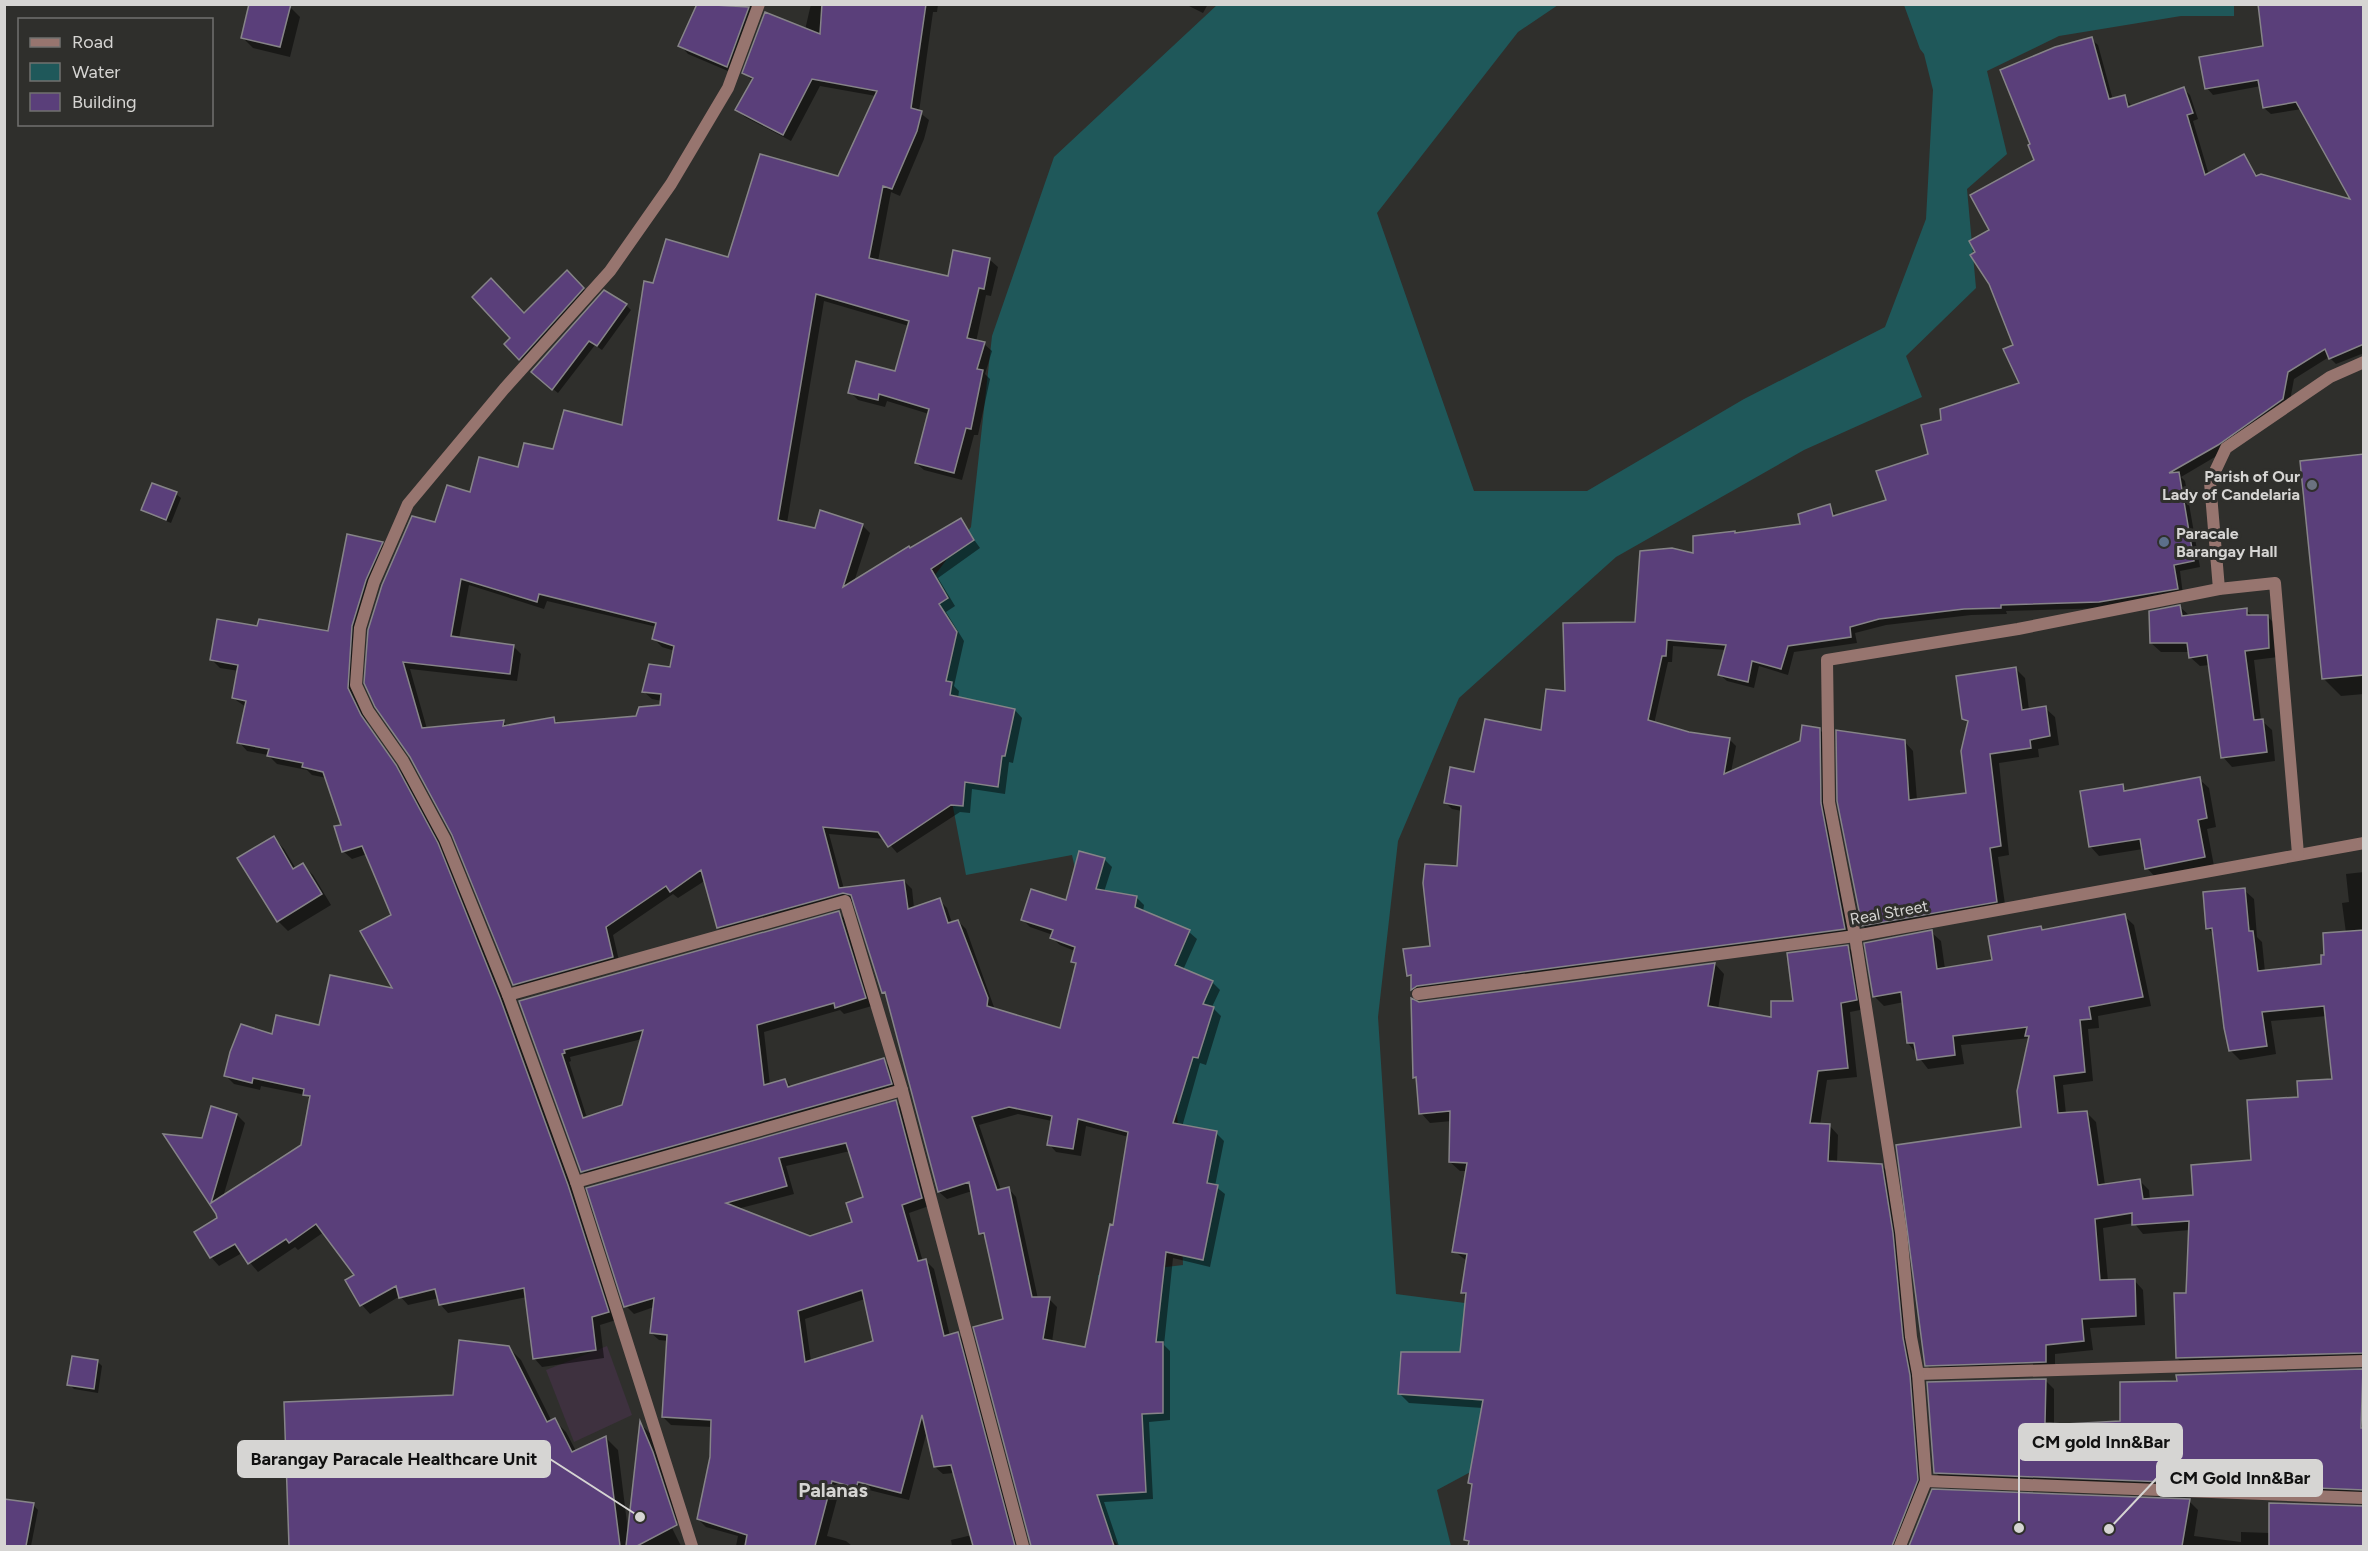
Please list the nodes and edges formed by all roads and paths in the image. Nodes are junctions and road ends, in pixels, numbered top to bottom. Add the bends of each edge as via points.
1 (759, 4) edge
2 (2364, 362) edge
3 (2218, 589) junction
4 (2364, 843) edge
5 (2298, 855) junction
6 (1855, 936) junction
7 (1418, 994) dead end
8 (508, 995) junction
9 (902, 1090) junction
10 (576, 1182) junction
11 (2364, 1361) edge
12 (1918, 1374) junction
13 (1926, 1481) junction
14 (2364, 1498) edge
15 (692, 1546) edge
16 (1023, 1546) edge
17 (1900, 1546) edge

1 - 8 street via 728,88 670,184 610,272 504,389 408,504 374,582 360,628 356,686 445,839
2 - 3 street via 2330,378 2226,448 2210,482
3 - 5 street via 2275,583
3 - 6 street via 2018,629 1827,660 1829,802
4 - 5 street, Real Street
5 - 6 street, Real Street
6 - 7 street, Real Street
6 - 12 street via 1901,1232
8 - 9 street via 845,901
8 - 10 street
9 - 10 street
9 - 16 street
10 - 15 street
11 - 12 street
12 - 13 street
13 - 14 street
13 - 17 street

